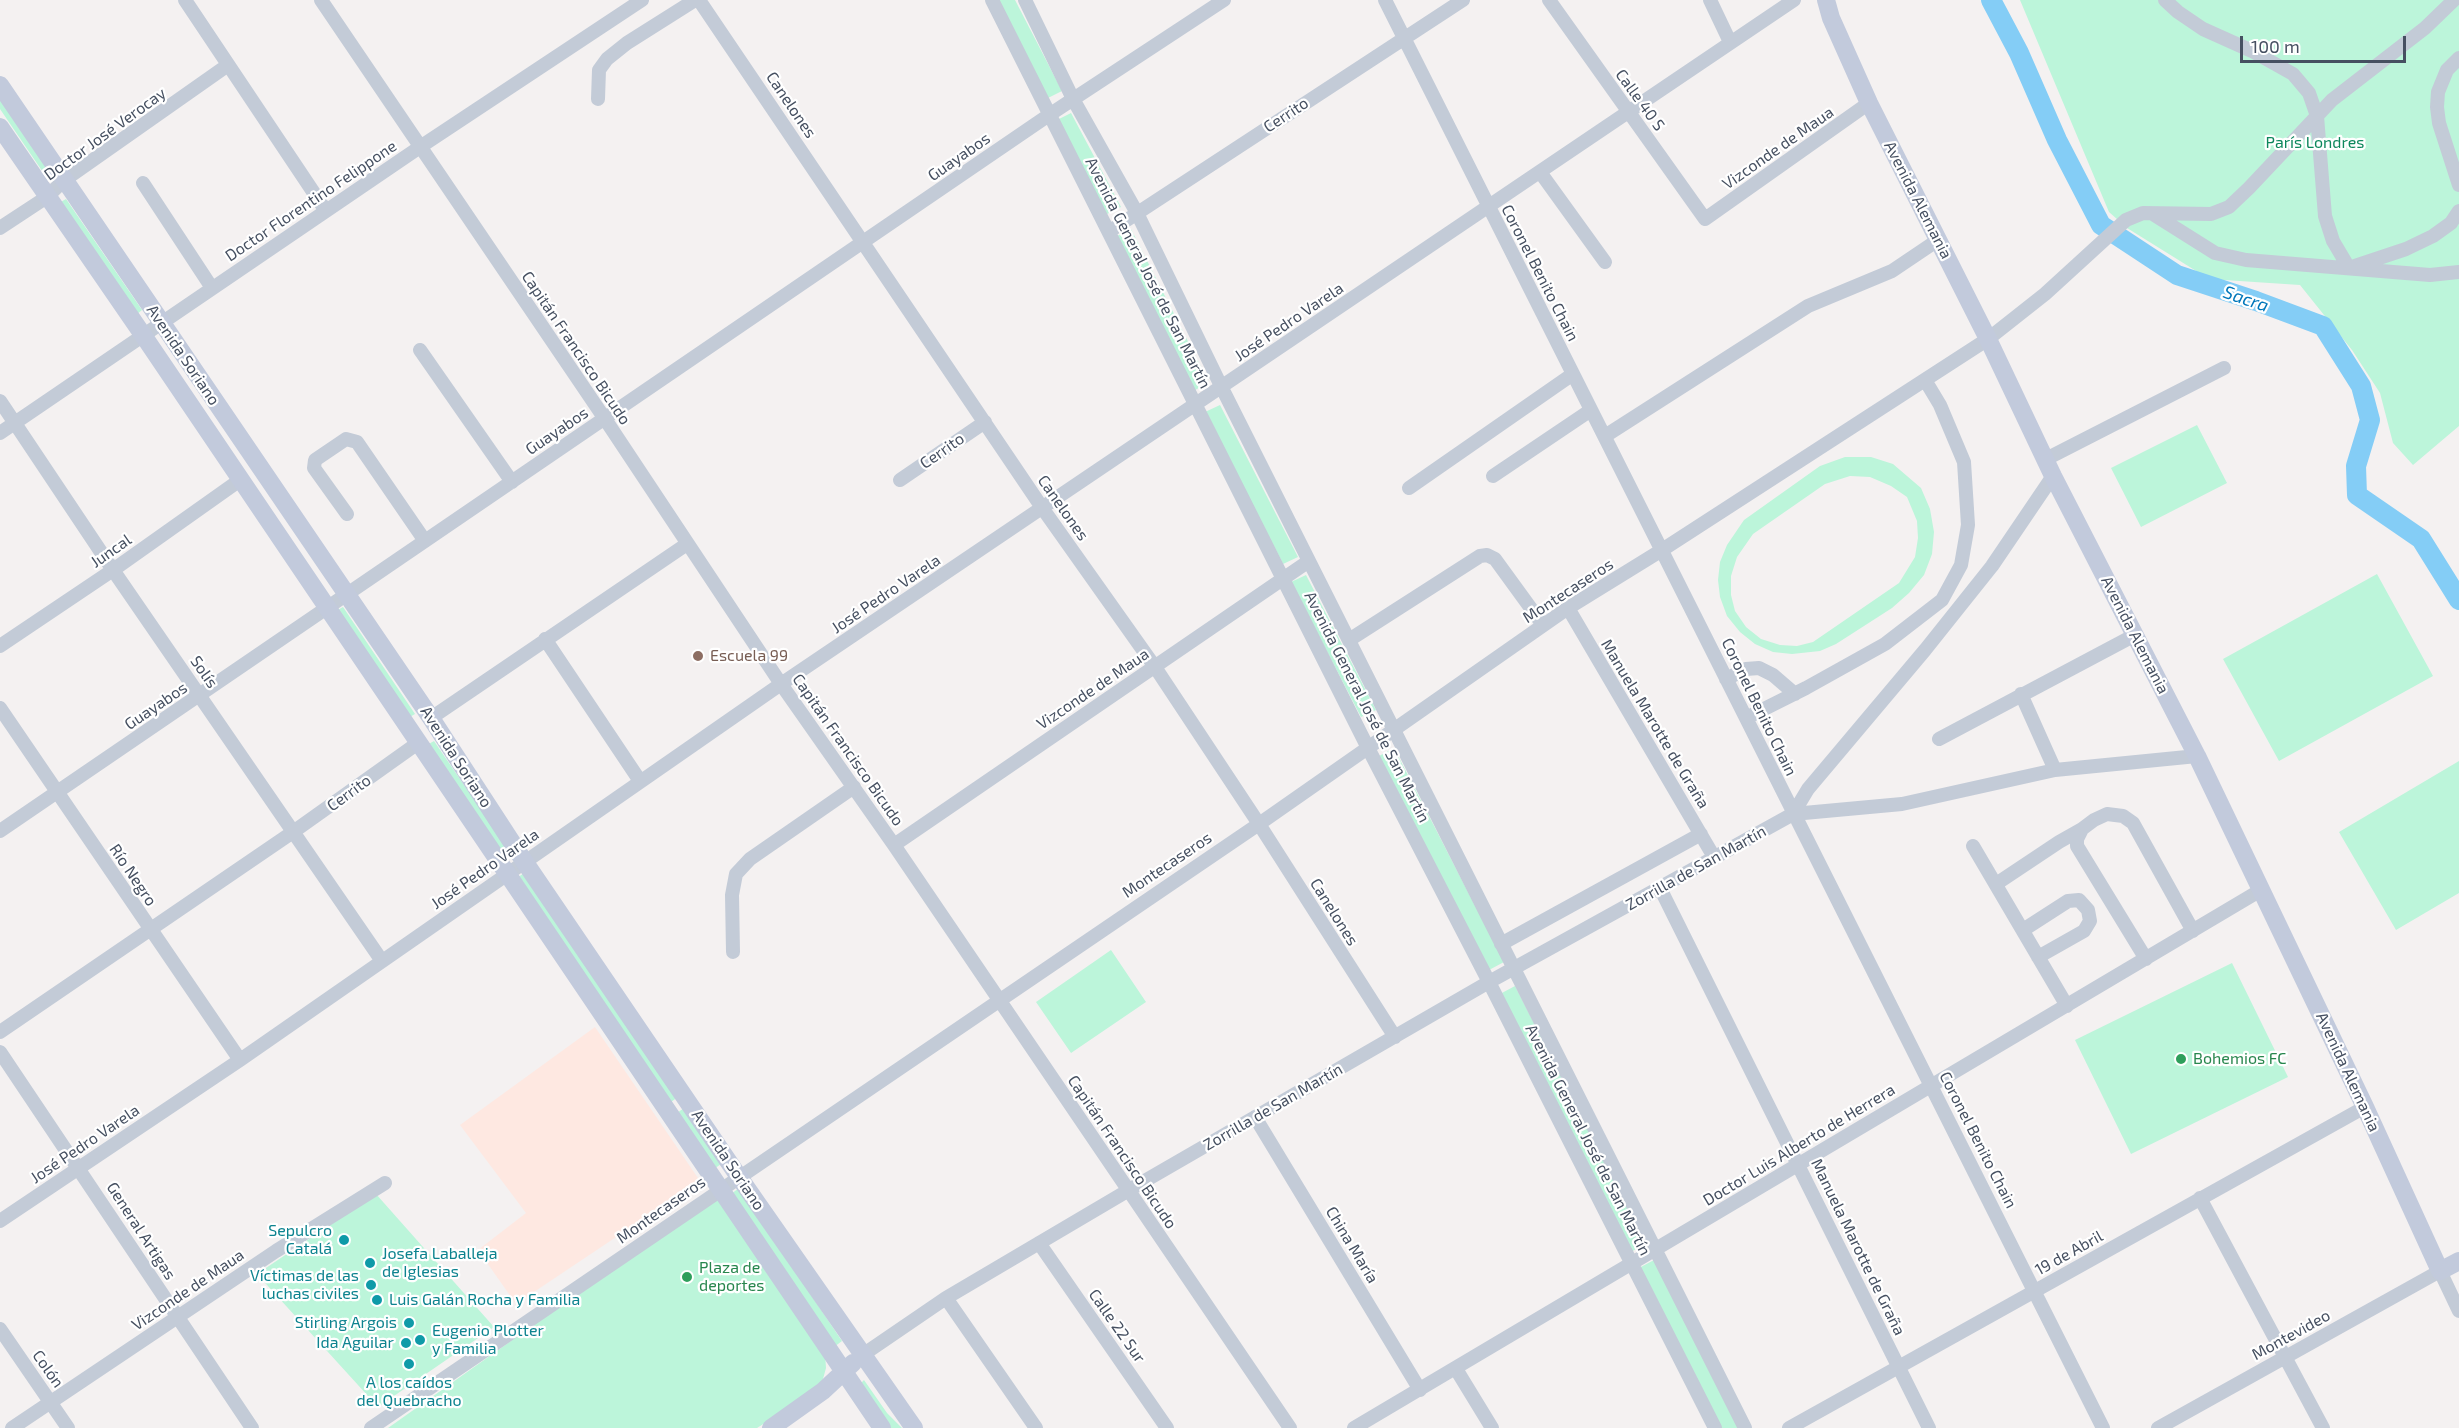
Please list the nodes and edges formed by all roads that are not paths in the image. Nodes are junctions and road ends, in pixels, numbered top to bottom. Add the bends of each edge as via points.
1 (185, 0) edge
2 (321, 0) edge
3 (642, 0) edge
4 (697, 0) edge
5 (992, 0) edge
6 (1025, 0) edge
7 (1224, 0) edge
8 (1385, 0) edge
9 (1463, 0) edge
10 (1549, 0) edge
11 (1710, 0) edge
12 (1794, 0) edge
13 (1826, 0) edge
14 (2165, 0) edge
15 (2454, 0) edge
16 (1403, 38) junction
17 (1730, 42) junction
18 (2459, 58) edge
19 (228, 65) junction
20 (0, 85) edge
21 (598, 99) dead end
22 (1073, 99) junction
23 (1869, 103) junction
24 (1628, 112) junction
25 (1049, 115) junction
26 (2317, 116) junction
27 (0, 127) edge
28 (420, 147) junction
29 (1540, 172) junction
30 (63, 181) junction
31 (144, 183) dead end
32 (2459, 185) edge
33 (47, 197) junction
34 (1488, 207) junction
35 (326, 211) junction
36 (2459, 211) edge
37 (1137, 213) junction
38 (2151, 213) junction
39 (1705, 219) joint
40 (0, 228) edge
41 (1110, 231) junction
42 (1938, 240) junction
43 (864, 242) junction
44 (1605, 262) dead end
45 (2349, 268) junction
46 (2459, 272) edge
47 (212, 288) junction
48 (161, 323) junction
49 (143, 335) junction
50 (1988, 339) junction
51 (420, 350) dead end
52 (2224, 368) dead end
53 (1573, 374) junction
54 (1925, 380) junction
55 (1222, 388) junction
56 (0, 401) edge
57 (1196, 405) junction
58 (1591, 410) junction
59 (605, 419) junction
60 (985, 422) junction
61 (15, 423) junction
62 (0, 433) edge
63 (1605, 436) junction
64 (2050, 468) junction
65 (1492, 476) dead end
66 (240, 480) junction
67 (900, 480) dead end
68 (512, 482) junction
69 (1409, 488) dead end
70 (1043, 509) junction
71 (347, 514) dead end
72 (426, 541) junction
73 (687, 544) junction
74 (1662, 550) junction
75 (1309, 561) junction
76 (113, 570) junction
77 (1284, 578) junction
78 (346, 594) junction
79 (326, 608) junction
80 (1568, 608) junction
81 (1544, 626) junction
82 (2135, 635) junction
83 (545, 639) junction
84 (1349, 640) junction
85 (0, 646) edge
86 (1155, 667) junction
87 (1726, 679) junction
88 (781, 684) junction
89 (1795, 694) junction
90 (2021, 694) junction
91 (201, 696) junction
92 (0, 708) edge
93 (431, 718) junction
94 (1746, 718) junction
95 (1394, 730) junction
96 (1939, 739) dead end
97 (418, 743) junction
98 (1368, 748) junction
99 (2197, 756) junction
100 (2055, 770) junction
101 (640, 781) junction
102 (854, 787) junction
103 (58, 793) junction
104 (1793, 814) junction
105 (1259, 824) junction
106 (2082, 829) junction
107 (0, 831) edge
108 (293, 832) junction
109 (1701, 834) junction
110 (894, 845) junction
111 (1973, 846) dead end
112 (1714, 857) junction
113 (524, 861) junction
114 (507, 872) junction
115 (1996, 884) junction
116 (1660, 888) junction
117 (2261, 890) junction
118 (149, 929) junction
119 (2023, 930) junction
120 (2193, 931) junction
121 (1501, 944) junction
122 (734, 952) dead end
123 (2038, 957) junction
124 (2146, 959) junction
125 (382, 961) junction
126 (1513, 969) junction
127 (1489, 982) junction
128 (998, 999) junction
129 (2067, 1006) junction
130 (0, 1032) edge
131 (1395, 1037) junction
132 (0, 1052) edge
133 (240, 1060) junction
134 (1932, 1086) junction
135 (689, 1103) junction
136 (2364, 1107) junction
137 (672, 1115) junction
138 (1255, 1117) junction
139 (1800, 1164) junction
140 (80, 1168) junction
141 (739, 1177) junction
142 (385, 1183) dead end
143 (720, 1188) junction
144 (1129, 1190) junction
145 (2200, 1198) junction
146 (0, 1221) edge
147 (1039, 1243) junction
148 (1655, 1251) junction
149 (2459, 1261) edge
150 (1632, 1263) junction
151 (2440, 1271) junction
152 (2035, 1290) junction
153 (945, 1298) junction
154 (2459, 1311) edge
155 (178, 1318) junction
156 (0, 1329) edge
157 (864, 1354) junction
158 (2284, 1357) junction
159 (1456, 1369) junction
160 (1898, 1369) junction
161 (844, 1371) junction
162 (1420, 1390) junction
163 (50, 1402) junction
164 (12, 1428) edge
165 (68, 1428) edge
166 (252, 1428) edge
167 (370, 1428) edge
168 (771, 1428) edge
169 (882, 1428) edge
170 (914, 1428) edge
171 (1036, 1428) edge
172 (1167, 1428) edge
173 (1290, 1428) edge
174 (1354, 1428) edge
175 (1493, 1428) edge
176 (1715, 1428) edge
177 (1745, 1428) edge
178 (1789, 1428) edge
179 (1929, 1428) edge
180 (2103, 1428) edge
181 (2158, 1428) edge
182 (2323, 1428) edge

1 - 19 street
2 - 28 street, Capitán Francisco Bicudo
3 - 28 street, Doctor Florentino Felippone
4 - 21 street via 607,59 599,69
4 - 43 street, Canelones
5 - 25 street, Avenida General José de San Martín
6 - 22 street, Avenida General José de San Martín
7 - 22 street, Guayabos
8 - 16 street, Coronel Benito Chain
9 - 16 street, Cerrito
10 - 24 street, Calle 40 S
11 - 17 street
12 - 17 street, José Pedro Varela
13 - 23 street, Avenida Alemania
14 - 26 street via 2203,29 2293,74 2309,93
15 - 26 street
16 - 34 street, Coronel Benito Chain
16 - 37 street, Cerrito
17 - 24 street, José Pedro Varela
18 - 32 street via 2447,70 2437,107
19 - 30 street, Doctor José Verocay
19 - 35 street
20 - 30 street, Avenida Soriano
22 - 25 street, Guayabos
22 - 37 street, Avenida General José de San Martín
23 - 39 street, Vizconde de Maua
23 - 42 street, Avenida Alemania
24 - 29 street, José Pedro Varela
24 - 39 street, Calle 40 S
25 - 41 street, Avenida General José de San Martín
25 - 43 street, Guayabos
26 - 38 street via 2229,207 2211,214
26 - 45 street via 2325,216 2333,241
27 - 33 street, Avenida Soriano
28 - 35 street, Doctor Florentino Felippone
28 - 59 street, Capitán Francisco Bicudo
29 - 34 street, José Pedro Varela
29 - 44 street
30 - 33 street, Doctor José Verocay
30 - 48 street, Avenida Soriano
31 - 47 street
33 - 40 street, Doctor José Verocay
33 - 49 street, Avenida Soriano
34 - 53 street, Coronel Benito Chain
34 - 55 street, José Pedro Varela
35 - 47 street, Doctor Florentino Felippone
36 - 45 street via 2451,223 2433,236
37 - 41 street, Cerrito
37 - 55 street, Avenida General José de San Martín
38 - 45 street via 2215,253 2246,260
38 - 50 street, Montecaseros via 2126,220 2046,294
41 - 57 street, Avenida General José de San Martín
42 - 50 street, Avenida Alemania
42 - 63 street via 1892,271 1808,306
43 - 59 street, Guayabos
43 - 60 street, Canelones
45 - 46 street via 2430,275
47 - 48 street, Doctor Florentino Felippone
48 - 49 street, Doctor Florentino Felippone
48 - 78 street, Avenida Soriano
49 - 61 street, Doctor Florentino Felippone
49 - 66 street, Avenida Soriano
50 - 54 street, Montecaseros
50 - 64 street, Avenida Alemania
51 - 68 street
52 - 64 street
53 - 58 street, Coronel Benito Chain
53 - 69 street
54 - 74 street, Montecaseros
54 - 89 street via 1964,462 1968,525 1961,565 1942,600 1885,644
55 - 57 street, José Pedro Varela
55 - 75 street, Avenida General José de San Martín
56 - 61 street, Solís
57 - 70 street, José Pedro Varela
57 - 77 street, Avenida General José de San Martín
58 - 63 street, Coronel Benito Chain
58 - 65 street
59 - 68 street, Guayabos
59 - 73 street, Capitán Francisco Bicudo
60 - 67 street, Cerrito
60 - 70 street, Canelones
61 - 62 street, Doctor Florentino Felippone
61 - 76 street, Solís
63 - 74 street, Coronel Benito Chain
64 - 82 street, Avenida Alemania
64 - 104 street via 1992,566 1808,789
66 - 76 street, Juncal
66 - 79 street, Avenida Soriano
68 - 72 street, Guayabos
70 - 86 street, Canelones
70 - 88 street, José Pedro Varela
71 - 72 street via 314,468 315,460 346,439 357,442
72 - 78 street, Guayabos
73 - 83 street, Cerrito
73 - 88 street, Capitán Francisco Bicudo
74 - 80 street, Montecaseros
74 - 87 street, Coronel Benito Chain
75 - 77 street, Vizconde de Maua
75 - 84 street, Avenida General José de San Martín
76 - 85 street, Juncal
76 - 91 street, Solís
77 - 86 street, Vizconde de Maua
77 - 98 street, Avenida General José de San Martín
78 - 79 street, Guayabos
78 - 93 street, Avenida Soriano
79 - 91 street, Guayabos
79 - 97 street, Avenida Soriano
80 - 81 street, Montecaseros
80 - 109 street, Manuela Marotte de Graña
81 - 84 street via 1495,559 1486,555
81 - 95 street, Montecaseros
82 - 90 street
82 - 99 street, Avenida Alemania
83 - 93 street, Cerrito
83 - 101 street
84 - 95 street, Avenida General José de San Martín
86 - 105 street, Canelones
86 - 110 street, Vizconde de Maua
87 - 89 street via 1746,669 1759,668
87 - 94 street, Coronel Benito Chain
88 - 101 street, José Pedro Varela
88 - 102 street, Capitán Francisco Bicudo
89 - 94 street
90 - 96 street
90 - 100 street
91 - 103 street, Guayabos
91 - 108 street, Solís
92 - 103 street, Río Negro
93 - 97 street, Cerrito
93 - 113 street, Avenida Soriano
94 - 104 street, Coronel Benito Chain
95 - 98 street, Montecaseros
95 - 121 street, Avenida General José de San Martín
97 - 108 street, Cerrito
97 - 114 street, Avenida Soriano
98 - 105 street, Montecaseros
98 - 127 street, Avenida General José de San Martín
99 - 100 street, Zorrilla de San Martín
99 - 117 street, Avenida Alemania
100 - 104 street, Zorrilla de San Martín via 1902,804
101 - 113 street, José Pedro Varela
102 - 110 street, Capitán Francisco Bicudo
102 - 122 street via 750,859 736,874 732,895
103 - 107 street, Guayabos
103 - 118 street, Río Negro
104 - 112 street, Zorrilla de San Martín
104 - 134 street, Coronel Benito Chain
105 - 128 street, Montecaseros
105 - 131 street, Canelones
106 - 115 street
106 - 120 street via 2107,814 2123,816 2133,823
106 - 124 street via 2077,846
108 - 118 street, Cerrito
108 - 125 street, Solís
109 - 112 street, Manuela Marotte de Graña
109 - 121 street
110 - 128 street, Capitán Francisco Bicudo
111 - 115 street
112 - 116 street, Zorrilla de San Martín
113 - 114 street, José Pedro Varela
113 - 135 street, Avenida Soriano
114 - 125 street, José Pedro Varela
114 - 137 street, Avenida Soriano
115 - 119 street
116 - 126 street, Zorrilla de San Martín
116 - 139 street, Manuela Marotte de Graña
117 - 120 street, Doctor Luis Alberto de Herrera
117 - 136 street, Avenida Alemania
118 - 130 street, Cerrito
118 - 133 street, Río Negro
119 - 123 street
119 - 123 street via 2068,901 2079,900 2088,910 2090,921 2084,931
120 - 124 street, Doctor Luis Alberto de Herrera
121 - 126 street, Avenida General José de San Martín
123 - 129 street
124 - 129 street, Doctor Luis Alberto de Herrera
125 - 133 street, José Pedro Varela
126 - 127 street, Zorrilla de San Martín
126 - 148 street, Avenida General José de San Martín
127 - 131 street, Zorrilla de San Martín
127 - 150 street, Avenida General José de San Martín
128 - 141 street, Montecaseros
128 - 144 street, Capitán Francisco Bicudo
129 - 134 street, Doctor Luis Alberto de Herrera
131 - 138 street, Zorrilla de San Martín
132 - 140 street, General Artigas
133 - 140 street, José Pedro Varela
134 - 139 street, Doctor Luis Alberto de Herrera
134 - 152 street, Coronel Benito Chain
135 - 137 street
135 - 141 street, Avenida Soriano
136 - 145 street, 19 de Abril
136 - 151 street, Avenida Alemania
137 - 143 street, Avenida Soriano
138 - 144 street, Zorrilla de San Martín
138 - 162 street, China María
139 - 148 street, Doctor Luis Alberto de Herrera
139 - 160 street, Manuela Marotte de Graña
140 - 146 street, José Pedro Varela
140 - 155 street, General Artigas
141 - 143 street, Montecaseros
141 - 157 street, Avenida Soriano
142 - 155 street, Vizconde de Maua
143 - 161 street, Avenida Soriano
143 - 167 street, Montecaseros
144 - 147 street, Zorrilla de San Martín
144 - 173 street, Capitán Francisco Bicudo
145 - 152 street, 19 de Abril
145 - 158 street
147 - 153 street, Zorrilla de San Martín
147 - 172 street, Calle 22 Sur
148 - 150 street, Doctor Luis Alberto de Herrera
148 - 177 street, Avenida General José de San Martín
149 - 151 street
150 - 159 street, Doctor Luis Alberto de Herrera
150 - 176 street, Avenida General José de San Martín
151 - 154 street
151 - 158 street, Montevideo
152 - 160 street, 19 de Abril
152 - 180 street, Coronel Benito Chain
153 - 157 street, Zorrilla de San Martín
153 - 171 street
155 - 163 street, Vizconde de Maua
155 - 166 street, General Artigas
156 - 163 street, Colón
157 - 161 street, Zorrilla de San Martín
157 - 170 street, Avenida Soriano
158 - 181 street, Montevideo
158 - 182 street
159 - 162 street, Doctor Luis Alberto de Herrera
159 - 175 street
160 - 178 street, 19 de Abril
160 - 179 street, Manuela Marotte de Graña
161 - 168 street, Zorrilla de San Martín
161 - 169 street, Avenida Soriano
162 - 174 street, Doctor Luis Alberto de Herrera
163 - 164 street, Vizconde de Maua
163 - 165 street, Colón

